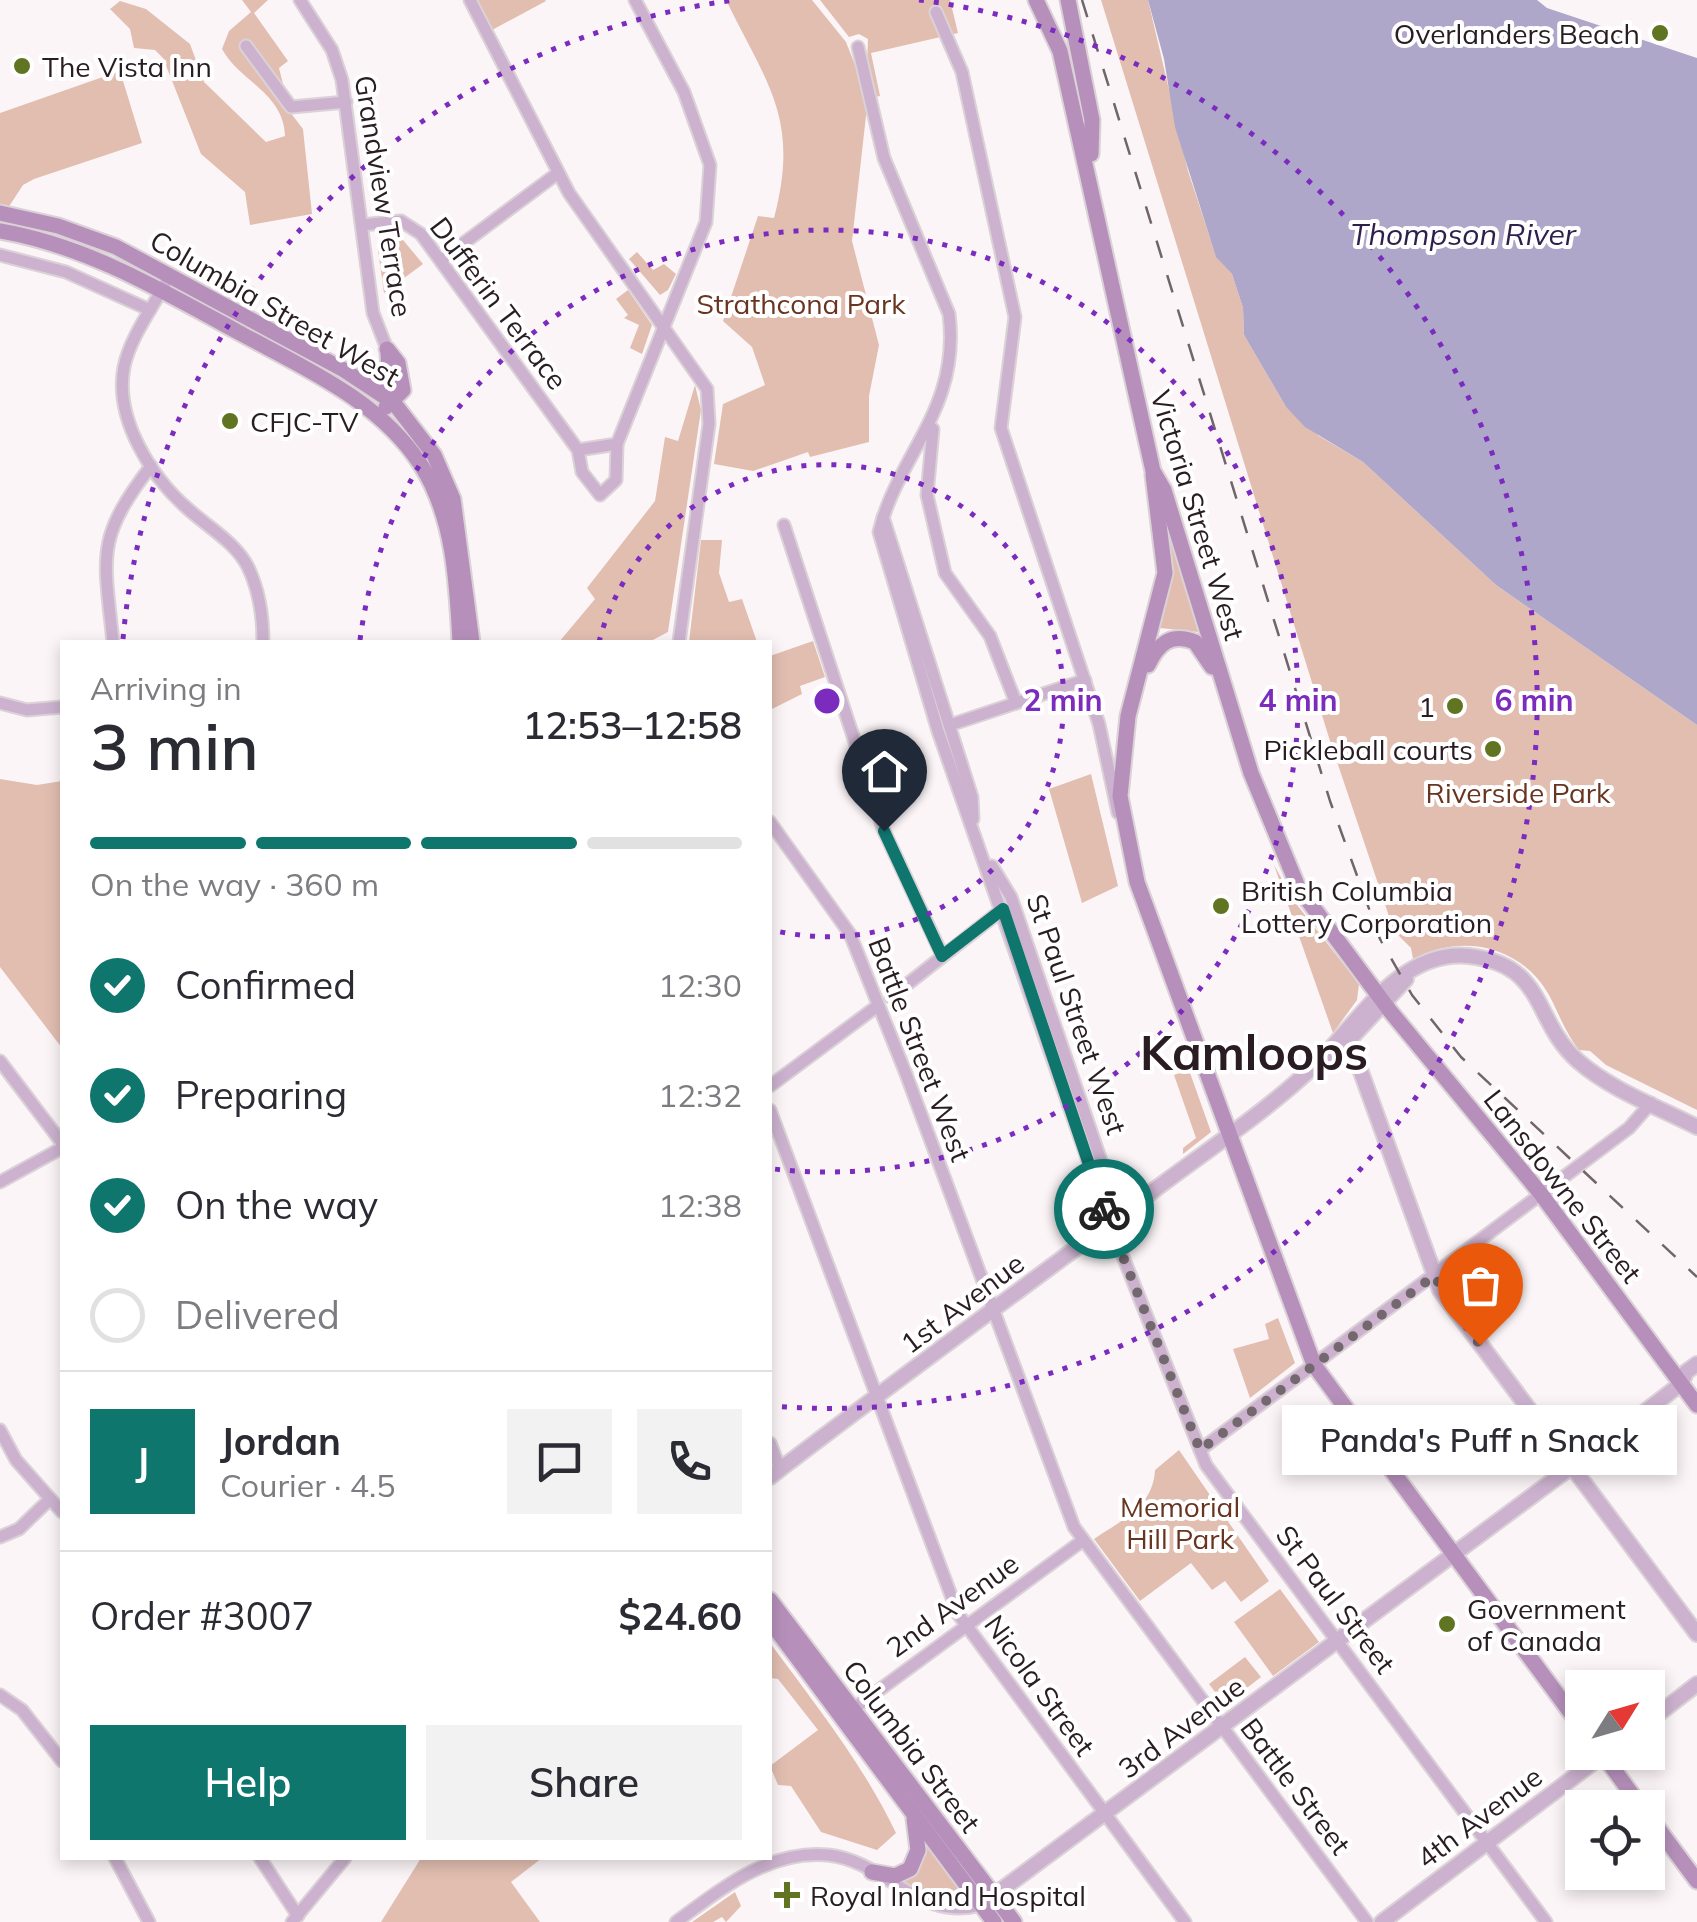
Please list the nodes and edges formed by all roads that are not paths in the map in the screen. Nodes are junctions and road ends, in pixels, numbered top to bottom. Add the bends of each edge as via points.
1 (300, 0) edge
2 (470, 0) edge
3 (635, 0) edge
4 (1036, 0) edge
5 (1047, 0) edge
6 (1060, 0) edge
7 (1068, 0) edge
8 (936, 12) dead end
9 (1072, 20) junction
10 (246, 46) dead end
11 (858, 47) dead end
12 (346, 102) junction
13 (1091, 165) junction
14 (558, 173) junction
15 (1092, 183) junction
16 (0, 212) edge
17 (362, 226) junction
18 (0, 231) edge
19 (0, 255) edge
20 (441, 260) junction
21 (170, 275) junction
22 (162, 290) junction
23 (150, 310) junction
24 (662, 322) junction
25 (387, 349) junction
26 (368, 384) junction
27 (394, 403) junction
28 (373, 412) junction
29 (933, 422) junction
30 (617, 444) junction
31 (578, 450) junction
32 (151, 466) junction
33 (1153, 471) junction
34 (882, 517) junction
35 (784, 525) dead end
36 (113, 640) edge
37 (263, 640) edge
38 (460, 640) edge
39 (472, 640) edge
40 (679, 640) edge
41 (1085, 680) junction
42 (1133, 696) junction
43 (0, 702) edge
44 (1016, 702) junction
45 (60, 707) edge
46 (1231, 711) junction
47 (950, 725) junction
48 (772, 825) edge
49 (1124, 825) junction
50 (974, 828) junction
51 (986, 860) junction
52 (1003, 909) junction
53 (942, 956) junction
54 (890, 997) dead end
55 (1381, 999) junction
56 (876, 1007) junction
57 (1365, 1009) junction
58 (1350, 1040) junction
59 (1324, 1057) junction
60 (0, 1061) edge
61 (772, 1085) edge
62 (1651, 1103) junction
63 (772, 1115) edge
64 (1697, 1127) edge
65 (1227, 1136) junction
66 (60, 1142) edge
67 (60, 1146) edge
68 (0, 1182) edge
69 (1541, 1194) junction
70 (1110, 1224) junction
71 (1434, 1276) junction
72 (993, 1311) junction
73 (1697, 1364) edge
74 (1314, 1365) junction
75 (1689, 1381) edge
76 (878, 1398) junction
77 (1697, 1404) edge
78 (0, 1430) edge
79 (1200, 1450) junction
80 (1571, 1467) junction
81 (775, 1473) edge
82 (50, 1500) junction
83 (60, 1510) edge
84 (0, 1537) edge
85 (1082, 1541) junction
86 (1452, 1555) junction
87 (772, 1603) edge
88 (772, 1624) edge
89 (966, 1627) junction
90 (1697, 1634) edge
91 (1337, 1642) junction
92 (1697, 1684) edge
93 (0, 1695) edge
94 (1565, 1705) edge
95 (1665, 1709) edge
96 (852, 1710) junction
97 (1222, 1728) junction
98 (60, 1759) edge
99 (1583, 1770) edge
100 (913, 1815) junction
101 (1104, 1815) junction
102 (1665, 1838) edge
103 (1485, 1845) junction
104 (116, 1860) edge
105 (261, 1860) edge
106 (343, 1860) edge
107 (872, 1872) junction
108 (1697, 1882) edge
109 (988, 1900) junction
110 (295, 1919) edge
111 (149, 1922) edge
112 (676, 1922) edge
113 (994, 1922) edge
114 (1014, 1922) edge
115 (1184, 1922) edge
116 (1367, 1922) edge
117 (1382, 1922) edge
118 (1546, 1922) edge

1 - 12 street, Grandview Terrace via 332,50
2 - 14 street
3 - 24 street via 684,92 710,166 706,222
4 - 15 main road, Victoria Street West via 1060,51
5 - 13 main road via 1069,48
6 - 9 main road
7 - 9 main road, Victoria Street West
8 - 41 street via 962,72 1015,317 1001,428
9 - 13 main road, Victoria Street West via 1092,120
10 - 12 street via 291,107
11 - 29 street via 884,158 949,314 952,340
12 - 17 street, Grandview Terrace
13 - 15 main road, Victoria Street West
14 - 20 street
14 - 24 street
15 - 33 main road, Victoria Street West
16 - 21 main road, Columbia Street West via 86,236
17 - 20 street, Dufferin Terrace via 401,222 421,234
17 - 25 street, Grandview Terrace via 373,313
18 - 22 main road, Columbia Street West via 80,252
19 - 23 street via 66,272
20 - 31 street, Dufferin Terrace
21 - 22 street
21 - 26 main road, Columbia Street West
22 - 23 street
22 - 28 main road, Columbia Street West
23 - 32 street via 126,360 123,394
24 - 30 street
24 - 40 street via 702,376 710,405
25 - 26 main road via 389,372
25 - 27 main road via 402,373 403,390
26 - 27 main road, Columbia Street West
27 - 28 main road
27 - 39 main road, Columbia Street West via 434,455 454,499
28 - 38 main road, Columbia Street West via 421,465 440,504
29 - 34 street
29 - 44 street via 926,495 945,573 990,636
30 - 31 street
30 - 31 street, Dufferin Terrace via 616,480 600,495 582,472
32 - 36 street via 118,510 104,555
32 - 37 street via 248,566
33 - 42 main road via 1165,573
33 - 46 main road, Victoria Street West
34 - 47 street, St Paul Street West
34 - 50 street, St Paul Street West via 879,532 908,636
35 - 53 street via 884,831
41 - 44 street
41 - 49 street
42 - 46 main road via 1155,650 1180,637 1203,652
42 - 49 main road via 1122,764
43 - 45 street via 28,710
44 - 47 street
46 - 55 main road, Victoria Street West via 1298,887
47 - 50 street, St Paul Street West via 972,797
48 - 56 street, Battle Street West via 850,934
49 - 65 main road via 1137,882
50 - 51 street, St Paul Street West
51 - 52 street, St Paul Street West
51 - 70 street, St Paul Street West via 1011,897 1112,1193
52 - 53 street
52 - 70 street, St Paul Street West
53 - 54 street
55 - 57 street, 1st Avenue
55 - 58 street, 1st Avenue
55 - 62 street via 1410,974 1456,956 1509,967 1535,990 1574,1058
55 - 69 main road, Lansdowne Street
56 - 61 street
56 - 72 street, Battle Street West
57 - 58 street
57 - 59 street, 1st Avenue
58 - 59 street, 1st Avenue
58 - 71 street
59 - 65 street, 1st Avenue
60 - 66 street
62 - 64 street
62 - 69 street via 1638,1121
63 - 76 street, Nicola Street
65 - 70 street, 1st Avenue
65 - 74 main road
67 - 68 street
69 - 71 street
69 - 75 main road, Lansdowne Street
70 - 72 street, 1st Avenue
70 - 79 street, St Paul Street
71 - 74 street
71 - 80 street
72 - 76 street, 1st Avenue
72 - 85 street, Battle Street
73 - 75 street, 3rd Avenue
74 - 79 street
74 - 86 main road
75 - 77 main road, Lansdowne Street
75 - 80 street, 3rd Avenue
76 - 81 street, 1st Avenue
76 - 89 street, Nicola Street
78 - 82 street
79 - 91 street, St Paul Street
80 - 86 street, 3rd Avenue
80 - 90 street
82 - 83 street
82 - 84 street
85 - 89 street, 2nd Avenue
85 - 97 street, Battle Street
86 - 91 street, 3rd Avenue
86 - 94 main road
87 - 96 main road, Columbia Street
88 - 100 main road, Columbia Street
89 - 96 street, 2nd Avenue
89 - 101 street, Nicola Street
91 - 97 street, 3rd Avenue
91 - 103 street, St Paul Street
92 - 95 street
93 - 98 street via 22,1710
96 - 109 main road, Columbia Street
97 - 101 street, 3rd Avenue
97 - 116 street, Battle Street
99 - 103 street, 4th Avenue
100 - 107 main road via 918,1850 910,1869 895,1876
100 - 109 main road, Columbia Street
101 - 109 street, 3rd Avenue
101 - 115 street, Nicola Street
102 - 108 main road
103 - 117 street, 4th Avenue
103 - 118 street, St Paul Street
104 - 111 street
105 - 110 street
106 - 110 street
107 - 109 street, 3rd Avenue via 929,1910 956,1913
107 - 112 street, 3rd Avenue via 830,1855 804,1856 738,1876
109 - 113 main road, Columbia Street
109 - 114 main road, Columbia Street

